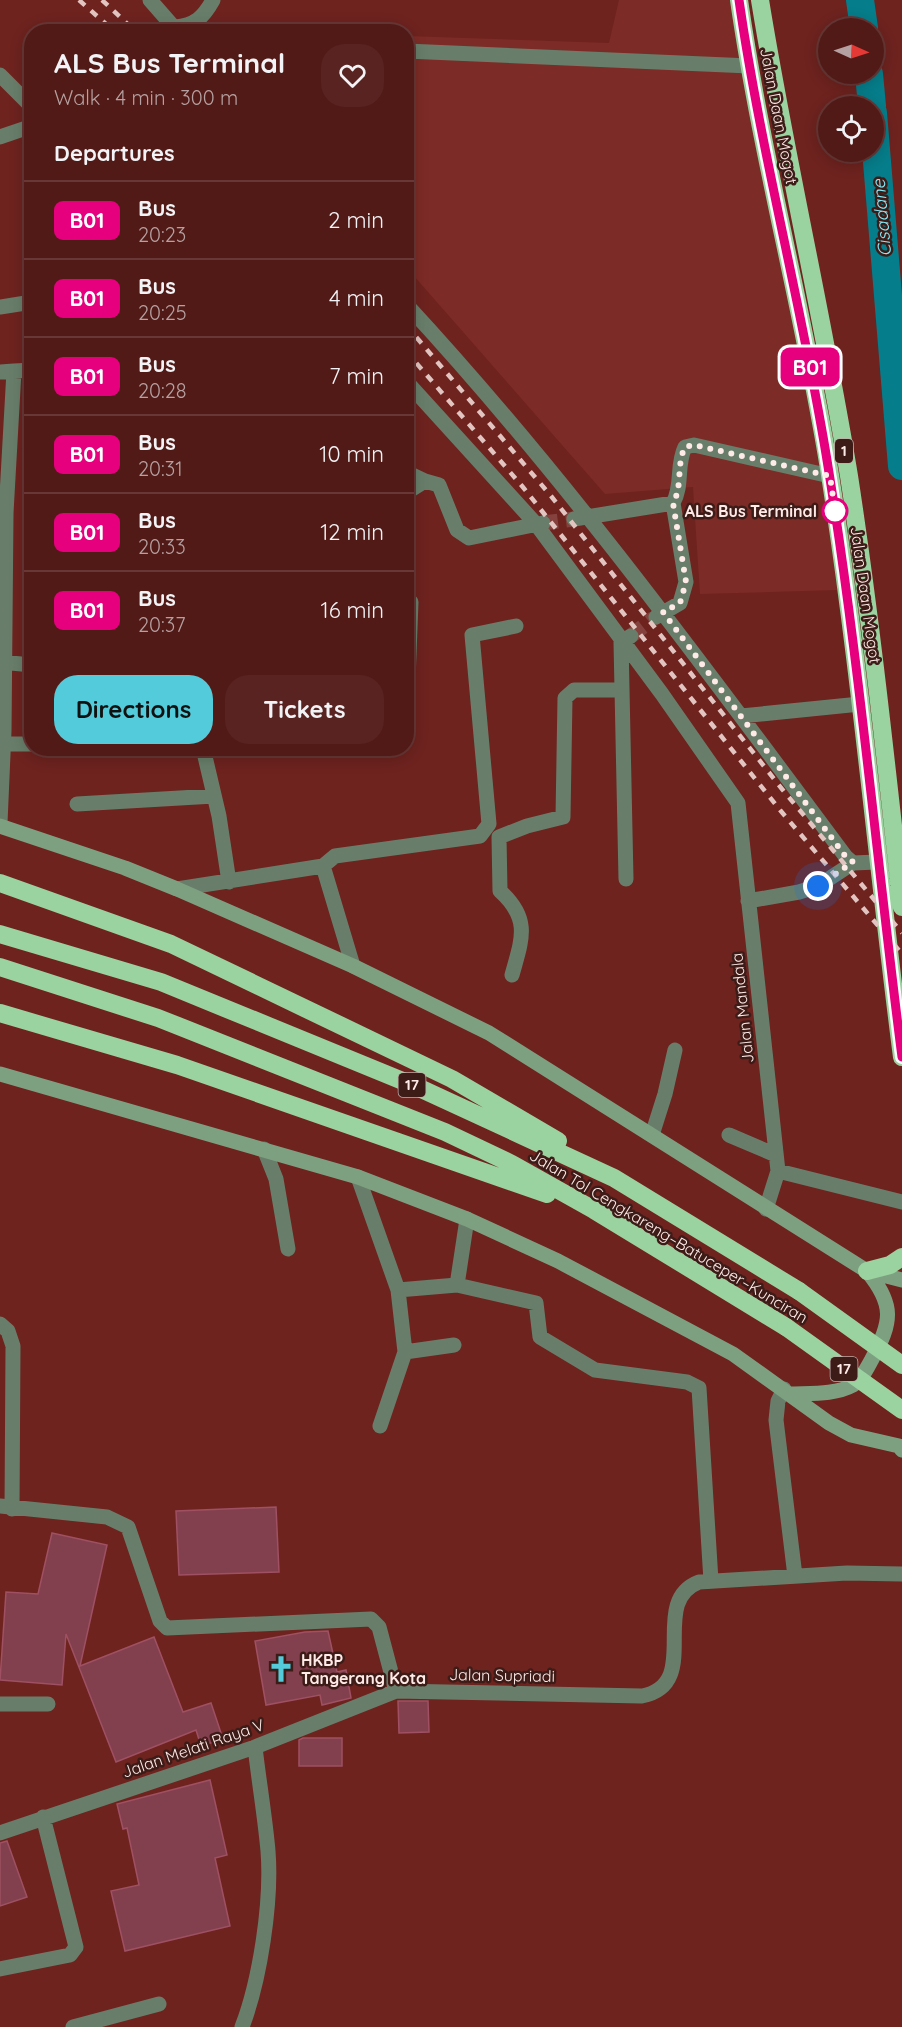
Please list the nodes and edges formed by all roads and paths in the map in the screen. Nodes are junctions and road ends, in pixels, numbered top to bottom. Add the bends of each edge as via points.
1 (150, 0) edge
2 (213, 0) edge
3 (739, 0) edge
4 (760, 0) edge
5 (170, 24) edge
6 (193, 24) edge
7 (414, 51) edge
8 (750, 66) junction
9 (1, 77) edge
10 (24, 99) edge
11 (24, 129) edge
12 (0, 137) edge
13 (24, 303) edge
14 (0, 307) edge
15 (414, 312) edge
16 (24, 370) edge
17 (7, 371) edge
18 (414, 390) edge
19 (414, 475) edge
20 (830, 476) junction
21 (425, 480) junction
22 (414, 488) edge
23 (673, 503) junction
24 (582, 518) junction
25 (539, 523) junction
26 (659, 615) junction
27 (516, 626) dead end
28 (626, 639) junction
29 (2, 663) edge
30 (24, 664) edge
31 (622, 690) junction
32 (860, 704) junction
33 (741, 717) junction
34 (4, 744) junction
35 (24, 744) edge
36 (205, 756) edge
37 (214, 796) junction
38 (77, 804) dead end
39 (0, 825) edge
40 (853, 862) junction
41 (877, 862) junction
42 (323, 866) junction
43 (626, 879) dead end
44 (229, 882) junction
45 (0, 883) edge
46 (177, 889) junction
47 (748, 901) junction
48 (902, 907) edge
49 (0, 934) edge
50 (353, 966) junction
51 (0, 967) edge
52 (512, 975) dead end
53 (0, 1014) edge
54 (675, 1050) dead end
55 (902, 1057) edge
56 (0, 1074) edge
57 (651, 1135) junction
58 (729, 1135) dead end
59 (264, 1149) junction
60 (776, 1155) junction
61 (778, 1171) junction
62 (358, 1177) junction
63 (614, 1178) junction
64 (902, 1202) edge
65 (766, 1209) junction
66 (594, 1210) junction
67 (467, 1219) junction
68 (288, 1250) dead end
69 (902, 1257) edge
70 (867, 1271) junction
71 (902, 1280) edge
72 (457, 1285) junction
73 (398, 1290) junction
74 (0, 1324) edge
75 (454, 1345) dead end
76 (405, 1352) junction
77 (902, 1365) edge
78 (784, 1395) junction
79 (902, 1410) edge
80 (380, 1426) dead end
81 (902, 1450) edge
82 (6, 1508) edge
83 (902, 1574) edge
84 (795, 1576) junction
85 (711, 1581) junction
86 (396, 1691) junction
87 (0, 1704) edge
88 (48, 1704) dead end
89 (255, 1747) junction
90 (43, 1817) junction
91 (0, 1833) edge
92 (0, 1969) edge
93 (159, 2004) dead end
94 (73, 2027) edge
95 (242, 2027) edge

1 - 5 street
2 - 6 street
3 - 8 highway, Jalan Daan Mogot / 1
4 - 48 highway, Jalan Daan Mogot / 1 via 869,608
7 - 8 street
8 - 20 highway, Jalan Daan Mogot / 1
9 - 10 street
11 - 12 street
13 - 14 street
15 - 24 street via 472,375
16 - 17 street
17 - 29 street
18 - 25 street
19 - 21 street
20 - 23 street via 694,445 685,447 681,455
20 - 32 highway, Jalan Daan Mogot / 1
21 - 22 street
21 - 25 street via 439,485 457,530 469,538
23 - 24 street
23 - 26 street via 686,582 680,603
24 - 26 street
25 - 28 street
26 - 33 street
27 - 42 street via 472,635 489,824 486,831 480,836 335,856
28 - 31 street
28 - 47 street, Jalan Mandala via 738,803
29 - 30 street
29 - 34 street
31 - 43 street
31 - 52 street via 569,693 565,698 563,817 499,837 500,891 513,903 522,922 522,939
32 - 33 street
32 - 41 highway, Jalan Daan Mogot / 1
33 - 40 street
34 - 35 street
34 - 39 street
36 - 37 street
37 - 38 street
37 - 44 street
39 - 46 main road
40 - 41 street
40 - 47 street via 818,886
41 - 55 highway, Jalan Daan Mogot / 1
42 - 44 street
42 - 50 street
44 - 46 street
45 - 63 highway via 171,944 441,1074
46 - 50 main road
47 - 60 street, Jalan Mandala
49 - 63 highway, Jalan Tol Cengkareng–Batuceper–Kunciran / 17 via 161,982 415,1086
50 - 57 main road via 489,1033
51 - 66 highway, Jalan Tol Cengkareng–Batuceper–Kunciran / 17 via 158,1018 401,1113 512,1164
53 - 66 highway via 177,1065
54 - 57 street
56 - 59 main road
57 - 65 main road
58 - 60 street
59 - 62 main road
59 - 68 street via 276,1179
60 - 61 street, Jalan Mandala
61 - 64 street
61 - 65 street, Jalan Mandala
62 - 67 main road
62 - 73 street
63 - 77 highway, Jalan Tol Cengkareng–Batuceper–Kunciran / 17, bridge via 799,1291
65 - 70 main road
66 - 79 highway, Jalan Tol Cengkareng–Batuceper–Kunciran / 17, bridge via 786,1327
67 - 72 street
67 - 78 main road via 558,1261 723,1348
69 - 70 highway
70 - 71 main road
70 - 78 main road via 879,1285 889,1319 886,1333 862,1376 856,1383 836,1391
72 - 73 street
72 - 85 street via 536,1303 540,1337 595,1370 687,1382 699,1388
73 - 76 street
74 - 82 street via 8,1331 13,1346
75 - 76 street
76 - 80 street
78 - 81 main road via 851,1435
78 - 84 street via 776,1420
82 - 86 street via 107,1517 128,1527 160,1622 167,1628 371,1619 379,1627
83 - 84 street, Jalan Supriadi
84 - 85 street, Jalan Supriadi
85 - 86 street, Jalan Supriadi via 689,1586 681,1594 676,1606 670,1677 653,1694
86 - 89 street, Jalan Melati Raya V
87 - 88 street
89 - 90 street, Jalan Melati Raya V
89 - 95 street via 268,1853 267,1907 251,2003
90 - 91 street, Jalan Melati Raya V
90 - 92 street via 76,1947 70,1954
93 - 94 street

